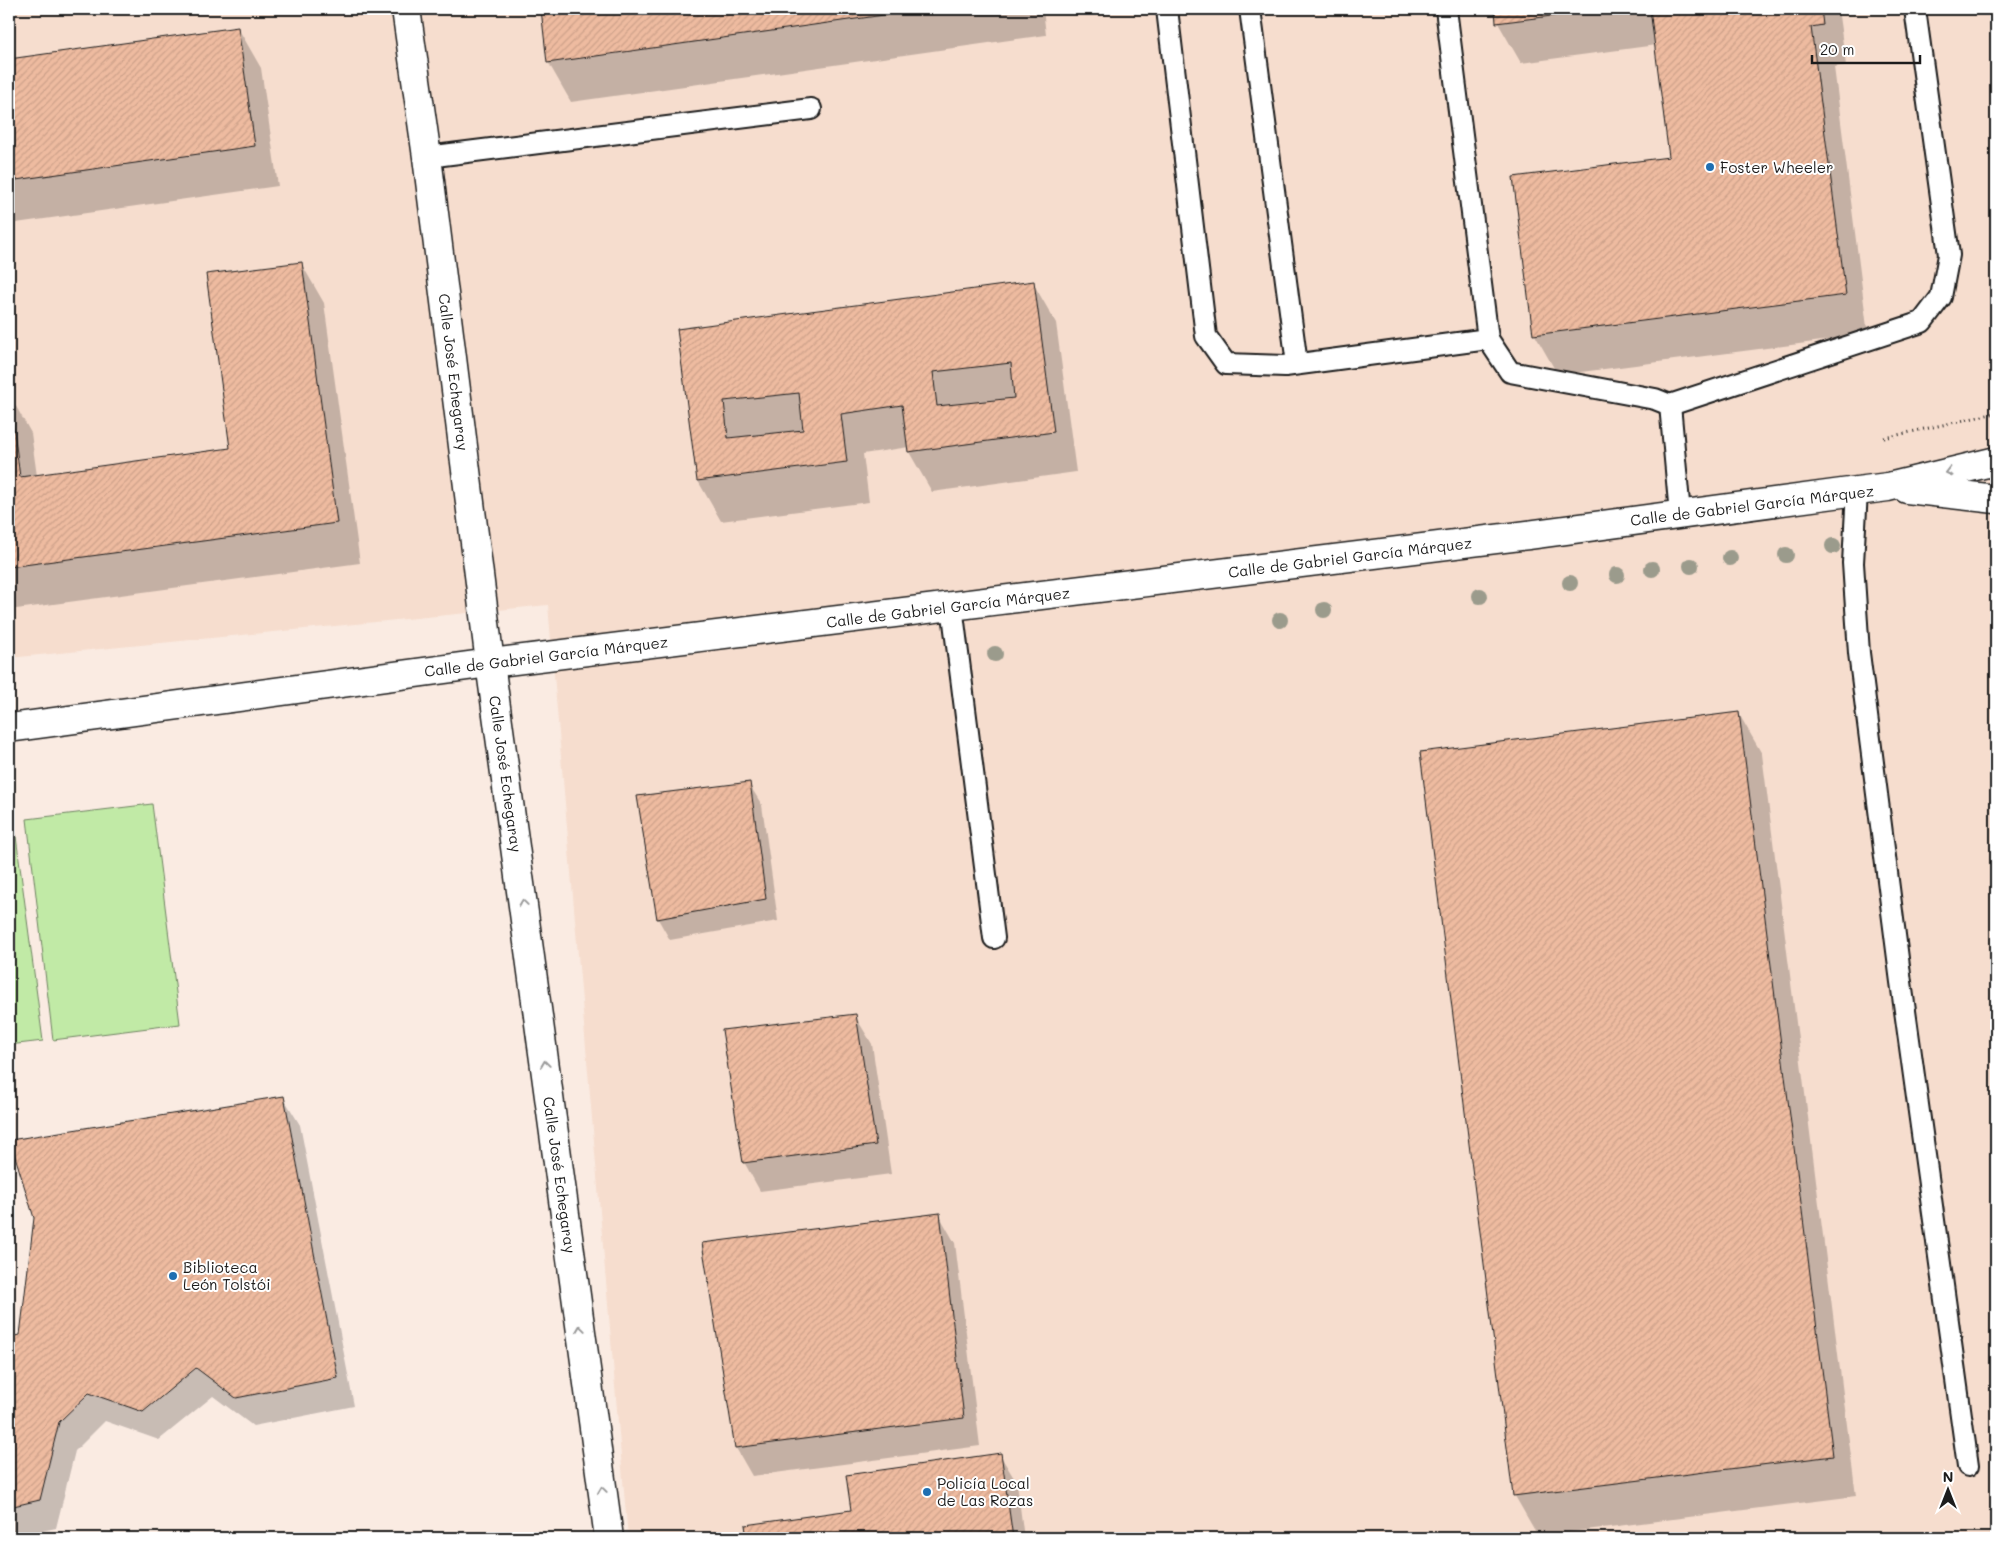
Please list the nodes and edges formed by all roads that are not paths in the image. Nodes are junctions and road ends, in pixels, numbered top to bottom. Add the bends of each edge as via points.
1 (406, 9) edge
2 (1167, 9) edge
3 (1250, 9) edge
4 (1446, 9) edge
5 (1915, 9) edge
6 (811, 109) dead end
7 (427, 157) junction
8 (1488, 339) junction
9 (1296, 364) junction
10 (1670, 405) junction
11 (1996, 461) edge
12 (1888, 487) junction
13 (1857, 491) junction
14 (1996, 499) edge
15 (1680, 514) junction
16 (952, 606) junction
17 (490, 662) junction
18 (9, 728) edge
19 (994, 938) dead end
20 (1968, 1466) dead end
21 (609, 1538) edge

1 - 7 street, Calle José Echegaray
2 - 9 lane via 1206,336 1226,364
3 - 9 lane
4 - 8 lane
5 - 10 lane via 1949,255 1941,297 1922,322
6 - 7 lane
7 - 17 street, Calle José Echegaray
8 - 9 lane
8 - 10 lane via 1510,372 1655,399
10 - 15 lane
11 -> 12 street, Calle de Gabriel García Márquez
12 - 13 street, Calle de Gabriel García Márquez
12 - 14 street, Calle de Gabriel García Márquez
13 - 15 street, Calle de Gabriel García Márquez
13 - 20 lane via 1852,563 1859,653
15 - 16 street, Calle de Gabriel García Márquez
16 - 17 street, Calle de Gabriel García Márquez
16 - 19 lane
17 - 18 street, Calle de Gabriel García Márquez
21 -> 17 street, Calle José Echegaray

